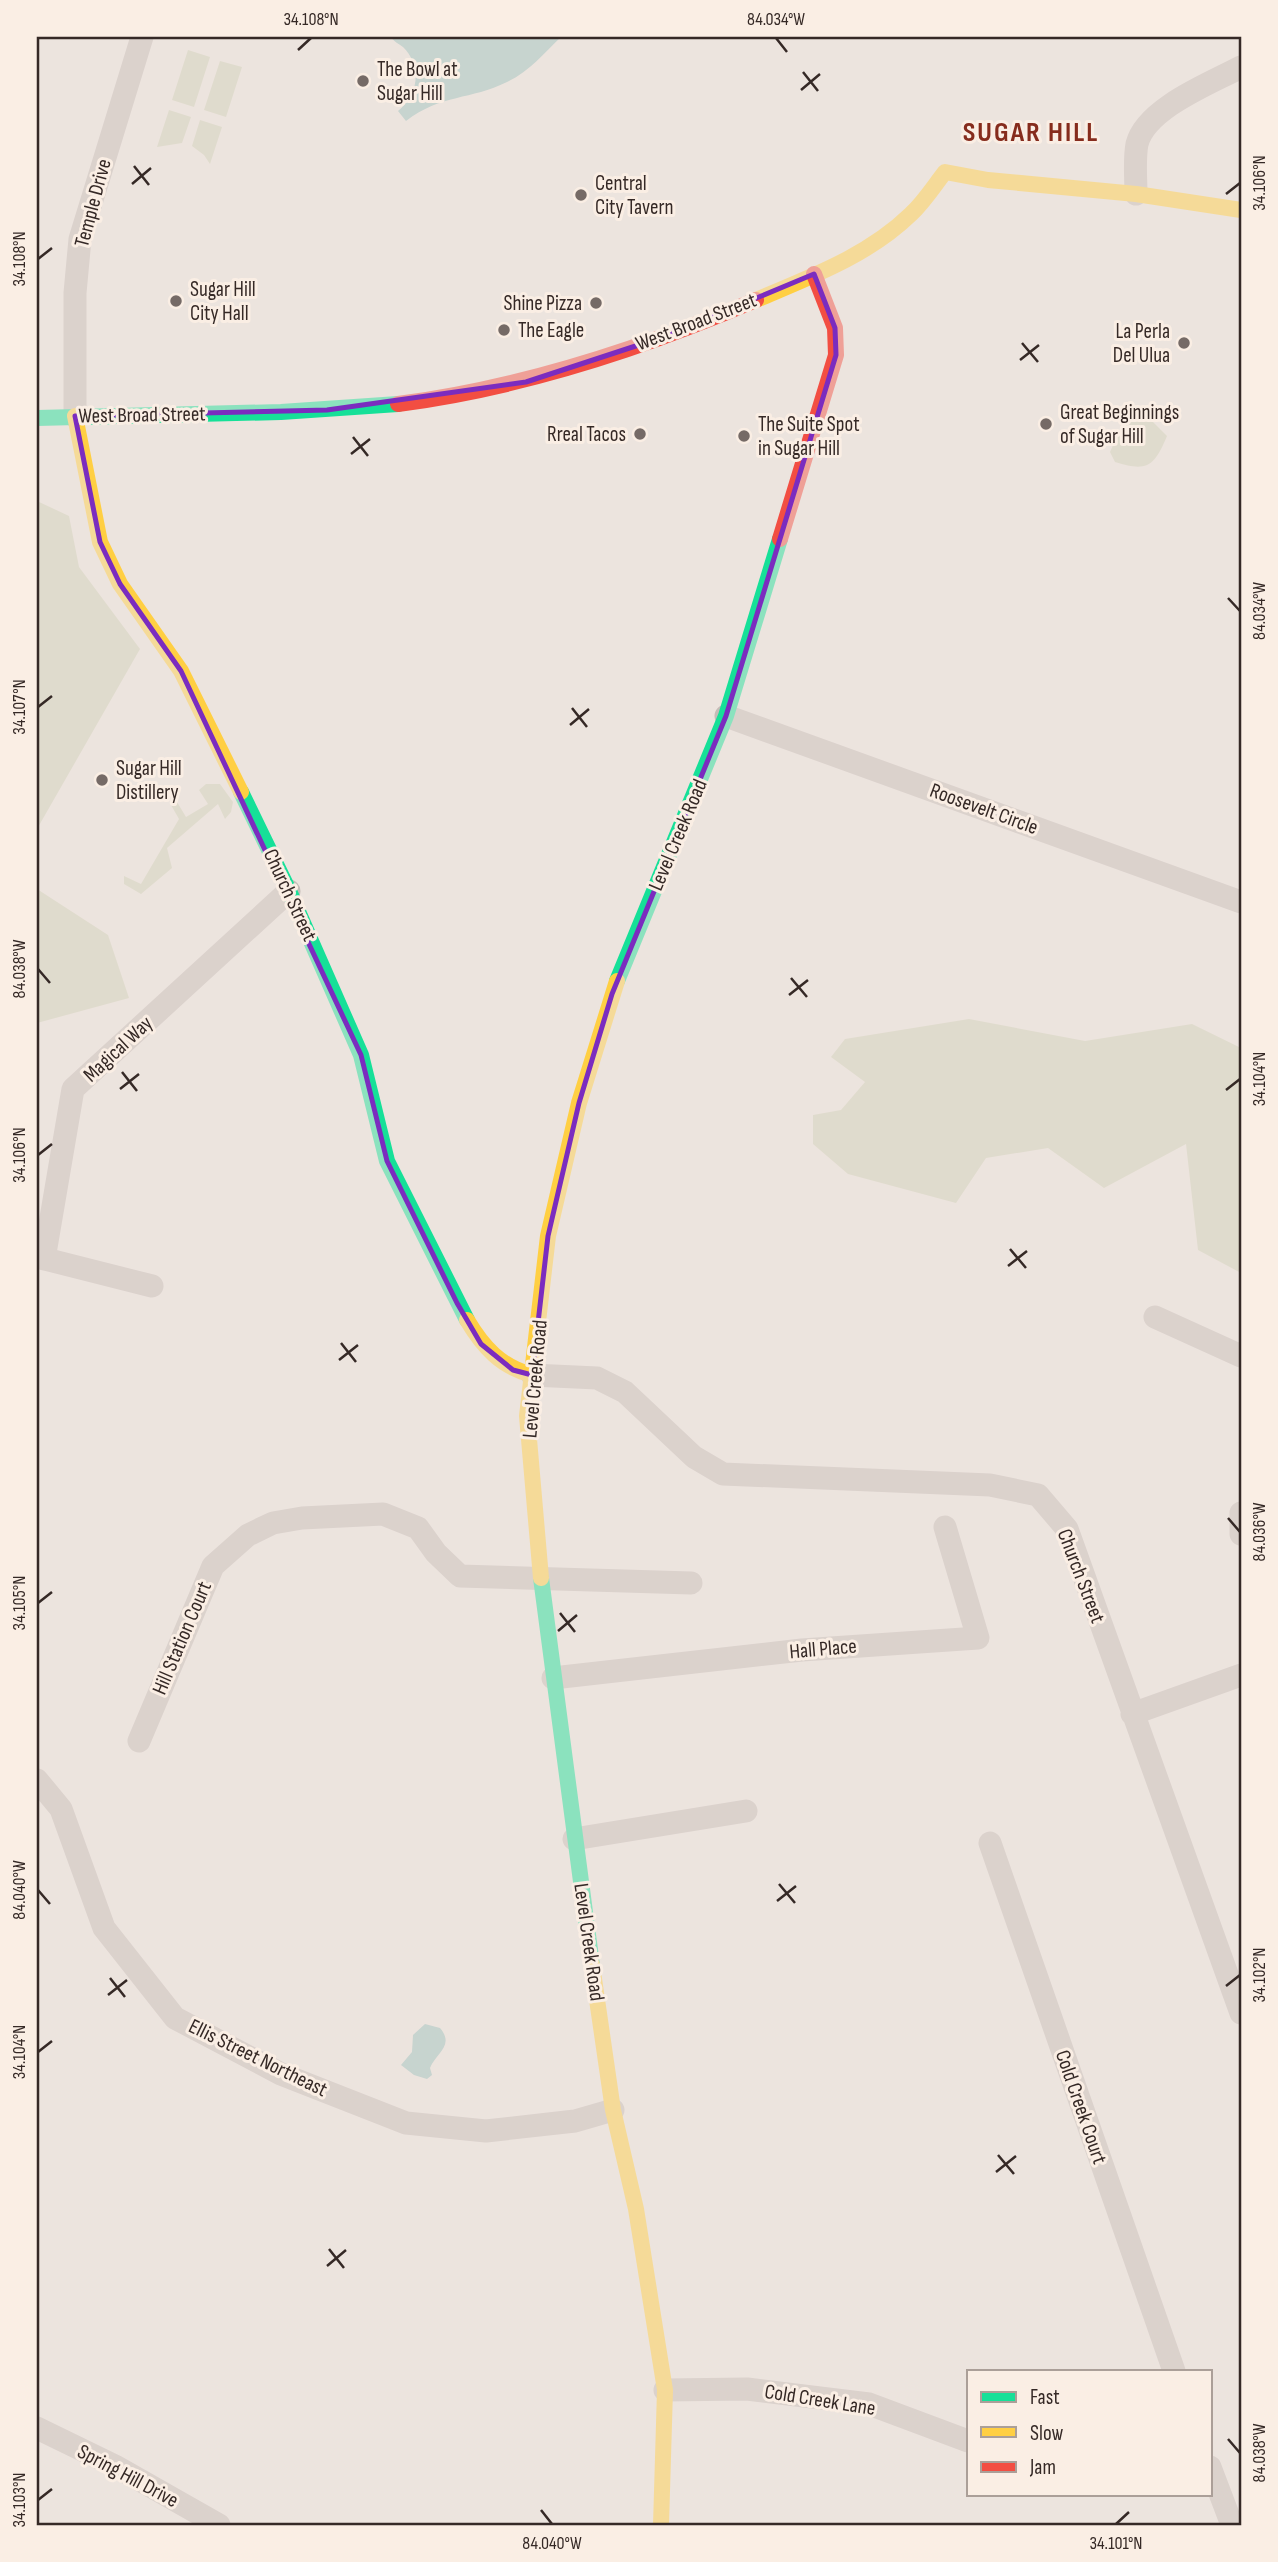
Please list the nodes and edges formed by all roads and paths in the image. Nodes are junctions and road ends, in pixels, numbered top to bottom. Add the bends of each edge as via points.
1 (142, 37) edge
2 (1241, 66) edge
3 (1136, 194) junction
4 (1241, 210) edge
5 (814, 274) junction
6 (75, 416) junction
7 (37, 418) edge
8 (726, 716) junction
9 (289, 891) junction
10 (1241, 902) edge
11 (41, 1258) edge
12 (152, 1286) dead end
13 (1155, 1317) dead end
14 (1241, 1356) edge
15 (522, 1373) junction
16 (1241, 1513) edge
17 (945, 1527) dead end
18 (1241, 1534) edge
19 (541, 1579) junction
20 (691, 1583) dead end
21 (1241, 1675) edge
22 (553, 1678) junction
23 (1132, 1714) junction
24 (139, 1741) dead end
25 (37, 1780) edge
26 (746, 1811) dead end
27 (574, 1839) junction
28 (990, 1843) dead end
29 (1240, 2005) edge
30 (613, 2110) junction
31 (1165, 2367) edge
32 (665, 2390) junction
33 (37, 2428) edge
34 (967, 2441) edge
35 (1212, 2471) edge
36 (219, 2525) edge
37 (662, 2525) edge
38 (1232, 2525) edge

1 - 6 street, Temple Drive via 80,239
2 - 3 street via 1168,106 1151,122 1137,143
3 - 4 street
3 - 5 street, West Broad Street via 944,172 911,215 886,236
5 - 6 street, West Broad Street via 663,337 526,382 426,400 327,410
5 - 8 street, Level Creek Road via 835,328 836,355
6 - 7 street, West Broad Street
6 - 9 street, Church Street via 100,542 120,584 180,671
8 - 10 street, Roosevelt Circle
8 - 15 street, Level Creek Road via 612,994 579,1103
9 - 11 street, Magical Way via 74,1089
9 - 15 street, Church Street via 361,1055 387,1161 481,1344
11 - 12 street
13 - 14 street
15 - 19 street, Level Creek Road
15 - 23 street, Church Street via 597,1378 625,1392 694,1457 723,1474 990,1485 1038,1495 1067,1529
16 - 18 street
17 - 22 street, Hall Place via 978,1639 802,1650
19 - 20 street, Hill Station Court
19 - 22 street, Level Creek Road
19 - 24 street, Hill Station Court via 460,1576 418,1528 383,1514 273,1523 248,1535 213,1566
21 - 23 street
22 - 27 street, Level Creek Road
23 - 29 street, Church Street
25 - 30 street, Ellis Street Northeast via 61,1809 104,1928 175,2018 281,2074 406,2123 486,2131 575,2121
26 - 27 street
27 - 30 street, Level Creek Road
28 - 31 street, Cold Creek Court
30 - 32 street, Level Creek Road via 636,2209
32 - 34 street, Cold Creek Lane via 747,2389 869,2404
32 - 37 street, Level Creek Road
33 - 36 street, Spring Hill Drive
35 - 38 street

